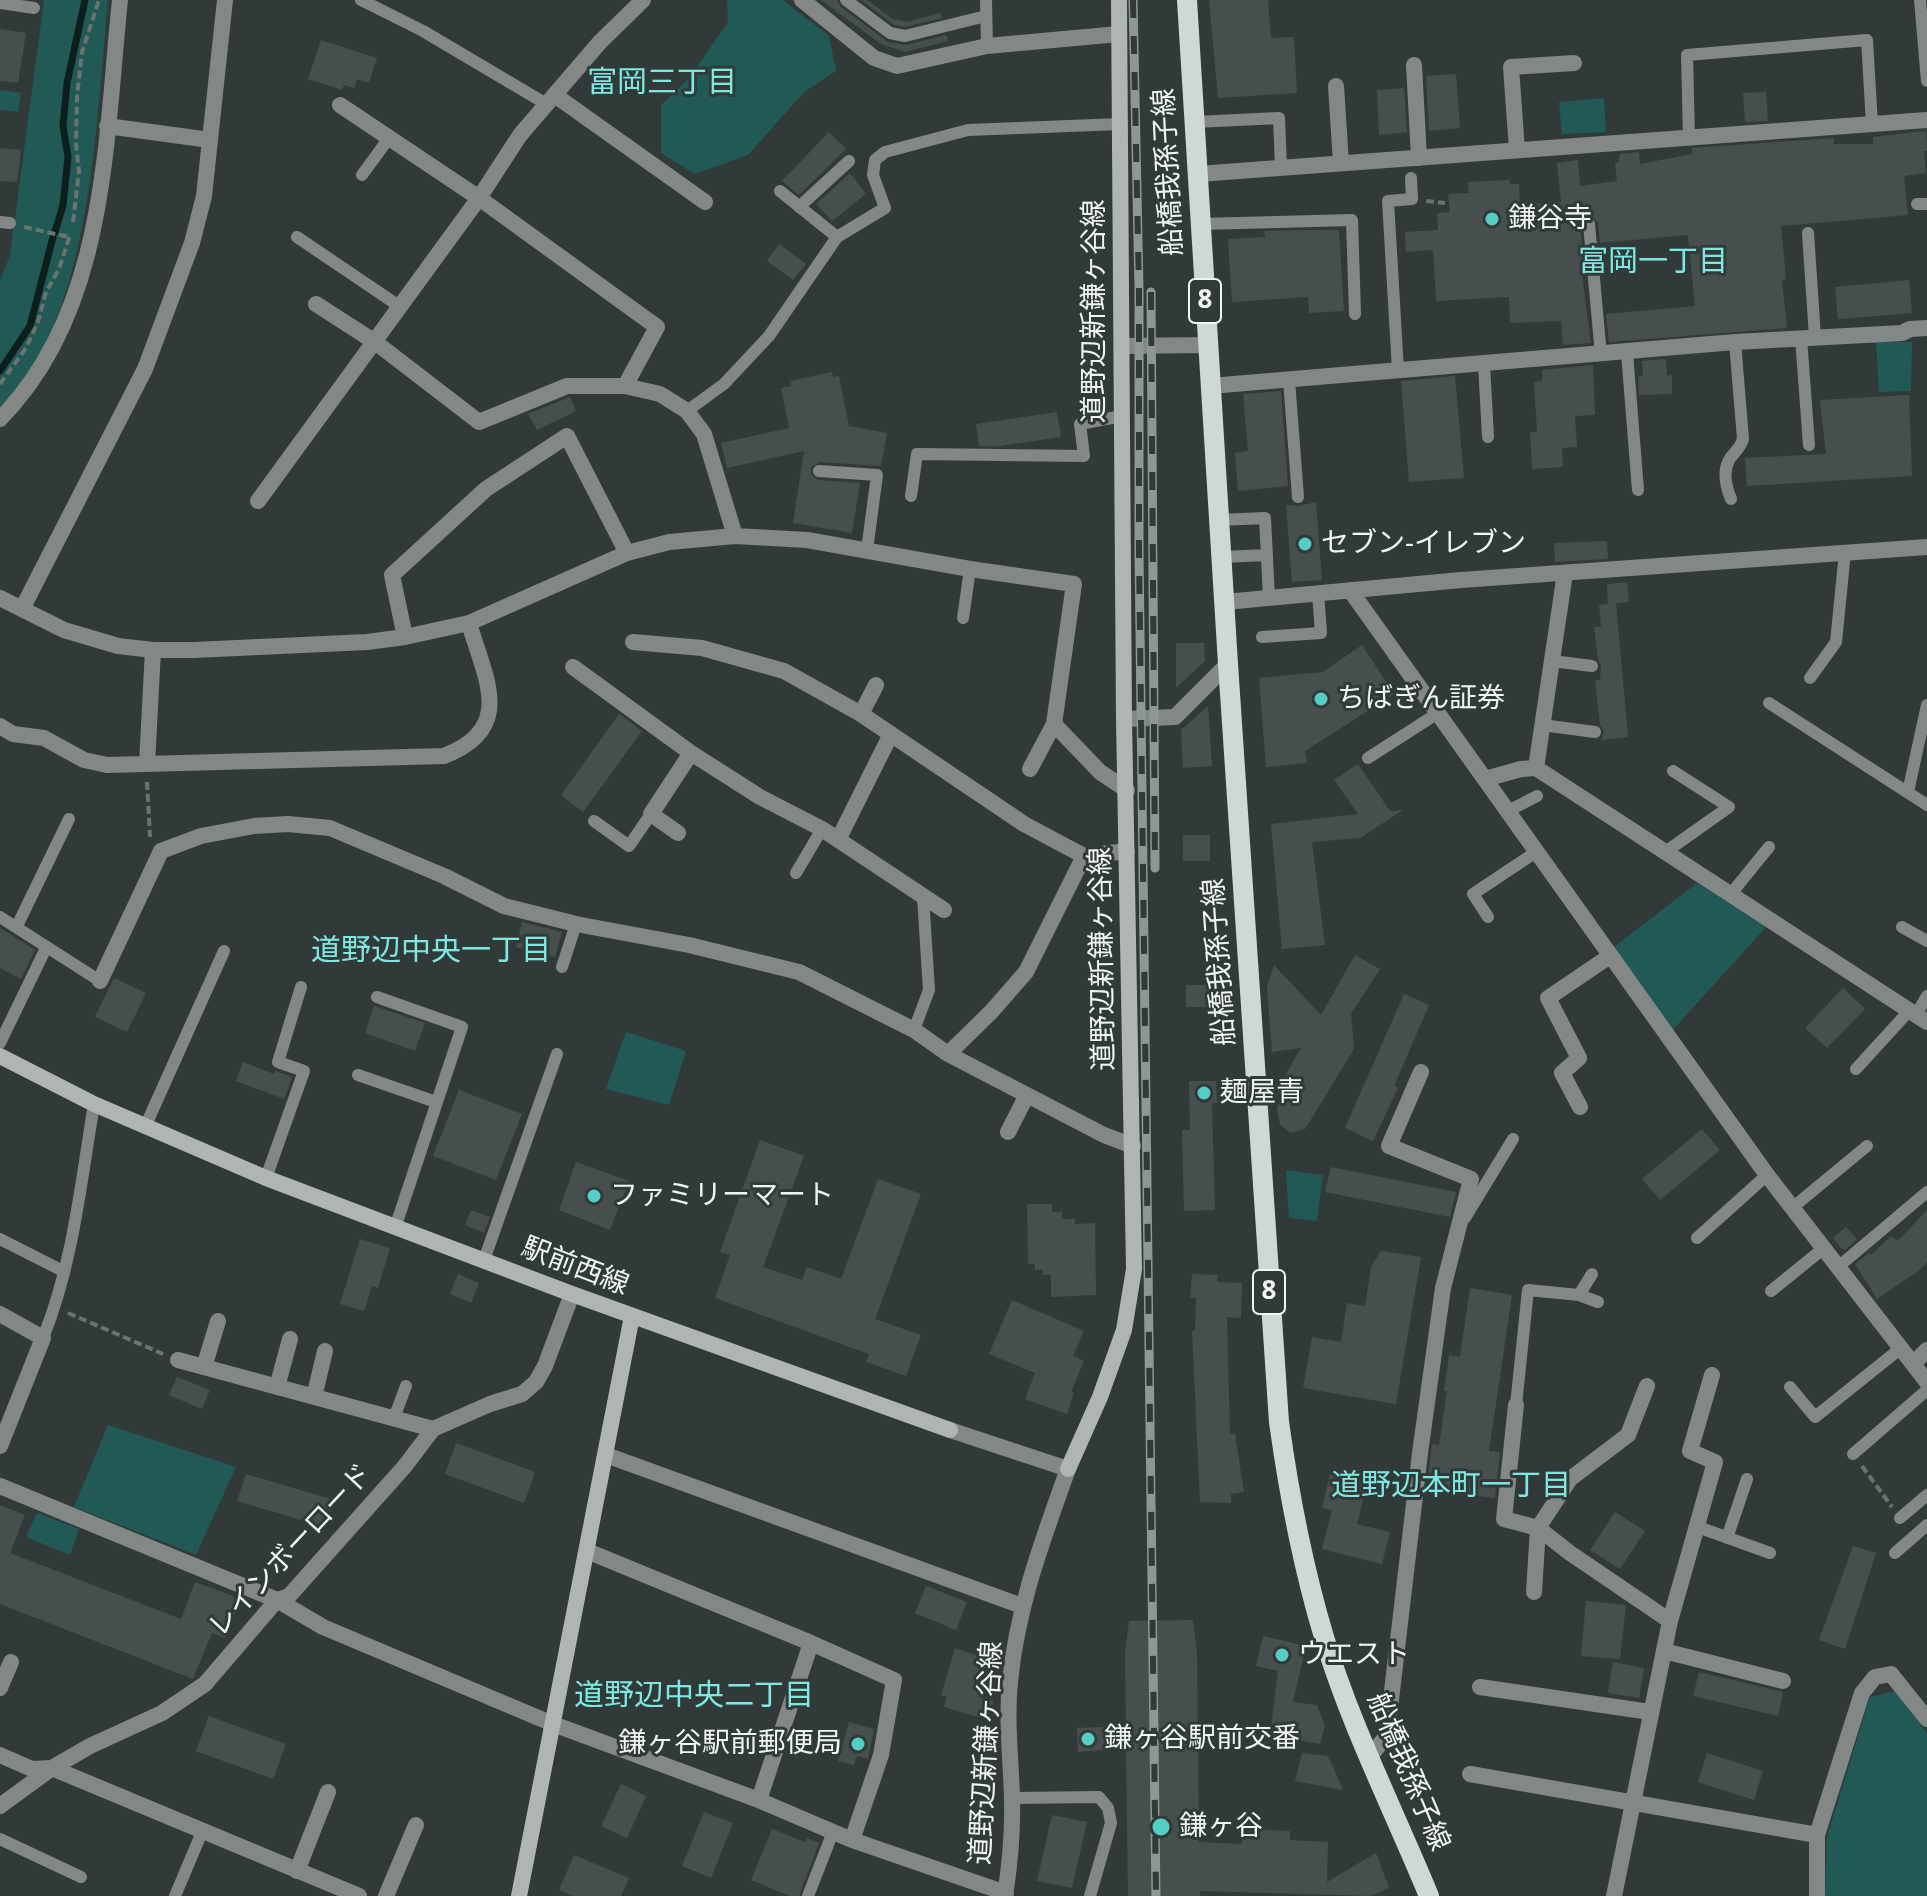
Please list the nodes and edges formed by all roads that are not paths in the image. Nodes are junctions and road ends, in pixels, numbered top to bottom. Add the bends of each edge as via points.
1 (120, 0) edge
2 (225, 0) edge
3 (361, 0) edge
4 (643, 0) edge
5 (802, 0) edge
6 (846, 0) edge
7 (986, 0) edge
8 (1119, 0) edge
9 (1187, 0) edge
10 (1920, 0) edge
11 (0, 3) edge
12 (34, 8) dead end
13 (986, 16) junction
14 (1119, 34) junction
15 (987, 46) junction
16 (1574, 63) dead end
17 (1414, 65) dead end
18 (1927, 81) edge
19 (1336, 86) dead end
20 (552, 100) junction
21 (340, 105) dead end
22 (1927, 120) edge
23 (1195, 122) junction
24 (1120, 124) junction
25 (1872, 124) junction
26 (107, 126) junction
27 (389, 138) junction
28 (1689, 138) junction
29 (210, 140) junction
30 (1517, 150) junction
31 (849, 161) dead end
32 (1341, 163) junction
33 (1412, 166) junction
34 (1281, 168) junction
35 (1198, 174) junction
36 (362, 175) dead end
37 (780, 191) dead end
38 (479, 198) junction
39 (705, 202) dead end
40 (799, 207) junction
41 (1201, 224) junction
42 (1589, 224) dead end
43 (1808, 233) dead end
44 (297, 237) dead end
45 (837, 237) junction
46 (316, 304) dead end
47 (399, 306) junction
48 (1355, 314) dead end
49 (1927, 328) edge
50 (1808, 338) junction
51 (375, 342) junction
52 (1735, 342) junction
53 (1207, 345) junction
54 (1122, 346) junction
55 (1627, 353) junction
56 (1601, 355) junction
57 (1484, 364) junction
58 (1398, 370) junction
59 (1289, 380) junction
60 (625, 386) junction
61 (1210, 386) junction
62 (687, 411) junction
63 (1122, 416) junction
64 (0, 419) edge
65 (1488, 437) dead end
66 (1809, 445) dead end
67 (819, 471) dead end
68 (1638, 490) dead end
69 (911, 496) dead end
70 (1298, 497) dead end
71 (1731, 499) dead end
72 (258, 501) dead end
73 (1219, 520) junction
74 (735, 536) junction
75 (1927, 547) edge
76 (867, 550) junction
77 (1845, 552) junction
78 (627, 553) junction
79 (1267, 555) junction
80 (1222, 557) junction
81 (970, 569) junction
82 (1565, 573) junction
83 (1350, 590) junction
84 (1318, 593) junction
85 (0, 598) edge
86 (1269, 598) junction
87 (1225, 602) junction
88 (22, 609) junction
89 (963, 618) dead end
90 (469, 623) junction
91 (405, 637) junction
92 (1262, 637) dead end
93 (633, 642) dead end
94 (153, 650) junction
95 (1552, 661) junction
96 (1228, 664) junction
97 (1592, 666) dead end
98 (573, 667) dead end
99 (1810, 678) dead end
100 (876, 685) dead end
101 (1769, 703) dead end
102 (1927, 705) edge
103 (1438, 713) junction
104 (861, 714) junction
105 (1124, 719) junction
106 (1054, 724) junction
107 (1542, 725) junction
108 (1595, 732) dead end
109 (4, 733) edge
110 (890, 736) junction
111 (691, 753) junction
112 (1368, 758) dead end
113 (147, 764) junction
114 (1536, 768) junction
115 (1030, 769) dead end
116 (1673, 771) dead end
117 (1485, 779) junction
118 (1127, 790) junction
119 (1908, 792) junction
120 (1537, 796) dead end
121 (1927, 805) edge
122 (1508, 811) junction
123 (651, 814) junction
124 (69, 819) dead end
125 (594, 821) dead end
126 (822, 829) junction
127 (678, 833) dead end
128 (838, 840) junction
129 (1769, 847) dead end
130 (1127, 851) junction
131 (1536, 852) junction
132 (1664, 853) junction
133 (1084, 856) junction
134 (796, 873) dead end
135 (1730, 895) junction
136 (923, 897) junction
137 (944, 910) dead end
138 (0, 917) edge
139 (1488, 917) dead end
140 (576, 924) junction
141 (17, 926) junction
142 (1902, 927) dead end
143 (1927, 941) edge
144 (46, 948) junction
145 (224, 951) dead end
146 (1610, 956) junction
147 (562, 967) dead end
148 (100, 981) joint
149 (301, 987) dead end
150 (1927, 996) edge
151 (377, 997) dead end
152 (1917, 1016) edge
153 (914, 1030) junction
154 (0, 1043) edge
155 (557, 1054) dead end
156 (948, 1054) junction
157 (0, 1056) edge
158 (1856, 1069) dead end
159 (1421, 1072) dead end
160 (358, 1075) dead end
161 (1027, 1095) junction
162 (436, 1102) junction
163 (94, 1104) junction
164 (1580, 1107) dead end
165 (145, 1127) junction
166 (1008, 1132) dead end
167 (1513, 1139) dead end
168 (1133, 1146) junction
169 (1867, 1146) dead end
170 (1767, 1175) junction
171 (266, 1178) junction
172 (1927, 1192) edge
173 (1792, 1208) junction
174 (395, 1228) junction
175 (1457, 1231) junction
176 (1697, 1238) dead end
177 (0, 1239) edge
178 (1824, 1248) junction
179 (484, 1260) junction
180 (1838, 1267) junction
181 (63, 1271) junction
182 (1592, 1274) dead end
183 (1771, 1291) dead end
184 (572, 1294) junction
185 (1579, 1295) junction
186 (1598, 1302) dead end
187 (0, 1314) edge
188 (632, 1316) junction
189 (218, 1321) dead end
190 (43, 1338) junction
191 (290, 1339) dead end
192 (1901, 1348) junction
193 (1927, 1350) edge
194 (325, 1351) dead end
195 (178, 1360) road end
196 (1913, 1364) junction
197 (204, 1367) junction
198 (1712, 1375) dead end
199 (1927, 1382) edge
200 (406, 1386) dead end
201 (1647, 1386) dead end
202 (277, 1387) junction
203 (1790, 1387) dead end
204 (1927, 1390) edge
205 (314, 1397) junction
206 (1516, 1405) joint
207 (394, 1418) junction
208 (433, 1429) junction
209 (1, 1437) edge
210 (1853, 1454) road end
211 (606, 1455) junction
212 (1068, 1469) junction
213 (1747, 1479) dead end
214 (0, 1486) edge
215 (1927, 1495) edge
216 (1900, 1518) road end
217 (1927, 1525) edge
218 (1695, 1526) junction
219 (1538, 1528) junction
220 (1727, 1538) junction
221 (587, 1551) junction
222 (1770, 1553) dead end
223 (1895, 1553) dead end
224 (1534, 1592) dead end
225 (277, 1600) junction
226 (1022, 1606) junction
227 (1670, 1621) junction
228 (811, 1643) junction
229 (1664, 1651) junction
230 (11, 1662) dead end
231 (1783, 1681) dead end
232 (1480, 1687) dead end
233 (0, 1688) edge
234 (1650, 1712) junction
235 (1927, 1719) edge
236 (553, 1724) junction
237 (0, 1755) edge
238 (1370, 1756) junction
239 (52, 1768) junction
240 (1470, 1774) dead end
241 (328, 1792) dead end
242 (1012, 1798) junction
243 (759, 1800) junction
244 (1633, 1802) junction
245 (0, 1806) edge
246 (416, 1825) dead end
247 (202, 1832) junction
248 (833, 1832) junction
249 (1817, 1835) junction
250 (0, 1839) edge
251 (852, 1840) junction
252 (297, 1871) junction
253 (81, 1877) dead end
254 (1005, 1894) edge
255 (175, 1896) edge
256 (359, 1896) edge
257 (386, 1896) edge
258 (519, 1896) edge
259 (808, 1896) edge
260 (1090, 1896) edge
261 (1429, 1896) edge
262 (1614, 1896) edge
263 (1817, 1896) edge

1 - 26 street
2 - 29 street
3 - 20 lane
4 - 20 street
5 - 15 street via 874,58 897,66
6 - 13 lane via 890,33 905,36
7 - 13 lane
8 - 14 street, 道野辺新鎌ヶ谷線
9 - 23 main road, 船橋我孫子線 / 8
10 - 18 lane
11 - 12 lane
13 - 15 lane
14 - 15 street
14 - 24 street, 道野辺新鎌ヶ谷線
16 - 30 street via 1511,67
17 - 33 street
19 - 32 street
20 - 38 street via 520,135
20 - 39 street
21 - 27 street
22 - 25 street
23 - 34 lane via 1279,118
23 - 35 main road, 船橋我孫子線 / 8
24 - 45 lane via 968,130 885,152 875,160 873,175 885,208
24 - 54 street, 道野辺新鎌ヶ谷線
25 - 28 street
25 - 28 lane via 1867,40 1687,55
26 - 29 street
26 - 64 street via 95,230 68,315 47,361
27 - 36 lane
27 - 38 street
28 - 30 street
29 - 88 street via 192,243 145,369
30 - 33 street
31 - 40 lane
32 - 33 street
32 - 34 street
33 - 58 lane via 1412,199 1388,201
34 - 35 street
35 - 41 main road, 船橋我孫子線 / 8
37 - 40 lane
38 - 47 street
38 - 60 street via 657,327
40 - 45 lane
41 - 48 lane via 1352,220
41 - 53 main road, 船橋我孫子線 / 8
42 - 56 lane
43 - 50 lane
44 - 47 lane
45 - 62 lane via 769,336 724,384
46 - 51 street
47 - 51 street
49 - 50 street
50 - 52 street
50 - 66 lane
51 - 60 street via 479,422 567,386
51 - 72 street
52 - 55 street
52 - 71 lane via 1743,439 1725,472
53 - 54 street
53 - 61 main road, 船橋我孫子線 / 8
54 - 63 street, 道野辺新鎌ヶ谷線
55 - 56 street
55 - 68 lane
56 - 57 street
57 - 58 street
57 - 65 lane
58 - 59 street
59 - 61 street
59 - 70 lane
60 - 62 street via 660,394
61 - 73 main road, 船橋我孫子線 / 8
62 - 74 street via 704,434
63 - 69 lane via 1080,424 1084,456 917,454
63 - 105 street, 道野辺新鎌ヶ谷線
67 - 76 lane via 877,475
73 - 79 lane via 1265,518
73 - 80 main road, 船橋我孫子線 / 8
74 - 76 street
74 - 78 street via 669,542
75 - 77 street
76 - 81 street
77 - 82 street
77 - 99 lane via 1836,642
78 - 90 street
78 - 91 street via 567,436 486,489 392,575
79 - 80 lane
79 - 86 lane
80 - 87 main road, 船橋我孫子線 / 8
81 - 89 lane
81 - 106 street via 1074,584
82 - 83 street
82 - 95 street
83 - 84 street
83 - 103 street
84 - 86 street
84 - 92 lane via 1321,633
85 - 88 street
86 - 87 street
87 - 96 main road, 船橋我孫子線 / 8
88 - 94 street via 77,634
90 - 91 street
90 - 113 street via 490,698 481,734 466,747 444,756
91 - 94 street
93 - 104 street via 702,648 784,671
94 - 113 street
95 - 97 lane
95 - 107 street
96 - 105 street via 1175,717
96 - 238 main road, 船橋我孫子線 / 8 via 1279,1422 1293,1510 1324,1637
98 - 111 street
100 - 104 street
101 - 119 lane
102 - 119 lane
103 - 112 lane
103 - 117 street
104 - 110 street
105 - 118 street, 道野辺新鎌ヶ谷線
106 - 115 street
106 - 118 street via 1100,772
107 - 108 lane
107 - 114 street
109 - 113 street via 44,738 84,760 107,765
110 - 128 street
110 - 133 street via 1024,824
111 - 123 street
111 - 126 street
114 - 117 street
114 - 132 street
116 - 132 lane via 1729,807
117 - 122 street
118 - 130 street, 道野辺新鎌ヶ谷線
119 - 121 lane
120 - 122 lane
122 - 131 street
123 - 125 lane via 629,846
123 - 127 street
124 - 141 lane
126 - 128 street
126 - 134 lane
128 - 136 street
129 - 135 lane
130 - 133 street
130 - 168 street, 道野辺新鎌ヶ谷線
131 - 139 lane via 1473,894
131 - 146 street
132 - 135 street
133 - 156 street via 1026,972
135 - 152 street
136 - 137 street
136 - 153 lane via 929,990
138 - 141 lane
140 - 147 lane
140 - 148 street via 504,906 330,828 254,826 201,836 161,851
140 - 153 street via 799,972
141 - 144 lane
142 - 143 lane
144 - 148 lane
144 - 154 lane
145 - 165 lane
146 - 164 street via 1548,998 1579,1058 1562,1073
146 - 170 street
149 - 171 lane via 278,1062 304,1071
150 - 152 lane
151 - 162 lane via 462,1027
152 - 158 lane
153 - 156 street
155 - 179 lane
156 - 161 street
157 - 163 street, 駅前西線
159 - 175 street via 1389,1146 1471,1179
160 - 162 lane
161 - 166 street
161 - 168 street
162 - 174 lane
163 - 165 street, 駅前西線
163 - 181 lane
165 - 171 street, 駅前西線
167 - 175 lane
168 - 212 street, 道野辺新鎌ヶ谷線 via 1134,1269 1124,1330
169 - 173 lane
170 - 173 street
170 - 176 lane
171 - 174 street, 駅前西線
172 - 180 lane
173 - 178 street
174 - 179 street, 駅前西線
175 - 238 street via 1438,1318 1388,1725 1386,1737
177 - 181 lane
178 - 180 street
178 - 183 lane
179 - 184 street, 駅前西線
180 - 192 street
181 - 190 lane
182 - 185 lane
184 - 188 street, 駅前西線
184 - 208 street, レインボーロード via 536,1382 522,1394
185 - 186 lane
185 - 206 lane via 1528,1290
187 - 190 street
188 - 211 street, 駅前西線
188 - 212 street
189 - 197 street
190 - 209 street
191 - 202 street
192 - 196 street
192 - 203 lane via 1815,1417
193 - 196 street
194 - 205 street
195 - 197 street
196 - 199 street
197 - 202 street
198 - 218 street via 1690,1451 1715,1462
200 - 207 lane
201 - 219 street via 1628,1435 1570,1479
202 - 205 street
204 - 210 lane
205 - 207 street
206 - 219 street via 1504,1519
207 - 208 street
208 - 225 street, レインボーロード via 289,1596
211 - 221 street, 駅前西線
211 - 226 street
212 - 226 street, 道野辺新鎌ヶ谷線
213 - 220 lane
214 - 225 street
215 - 216 lane
217 - 223 lane
218 - 220 lane
218 - 227 street
219 - 224 street
219 - 227 street
220 - 222 lane
221 - 228 street
221 - 236 street, 駅前西線
225 - 236 street via 323,1627
225 - 239 street, レインボーロード via 205,1684 162,1713
226 - 242 street, 道野辺新鎌ヶ谷線 via 1010,1681
227 - 229 street
228 - 243 street
228 - 251 street via 894,1680 881,1755
229 - 231 street
229 - 234 street
230 - 233 street
232 - 234 street
234 - 244 street
235 - 249 street via 1891,1674 1875,1677 1862,1693
236 - 243 street
236 - 258 street, 駅前西線
237 - 239 street via 32,1769
238 - 261 main road, 船橋我孫子線 / 8
239 - 245 street, レインボーロード
239 - 247 street
240 - 244 street
241 - 252 street
242 - 254 street, 道野辺新鎌ヶ谷線
242 - 260 lane via 1099,1797 1108,1808 1111,1823
243 - 248 street
244 - 249 street
244 - 262 street
246 - 257 street
247 - 252 street
247 - 255 lane
248 - 251 street
248 - 259 lane
249 - 263 street
250 - 253 lane
251 - 254 street
252 - 256 street

